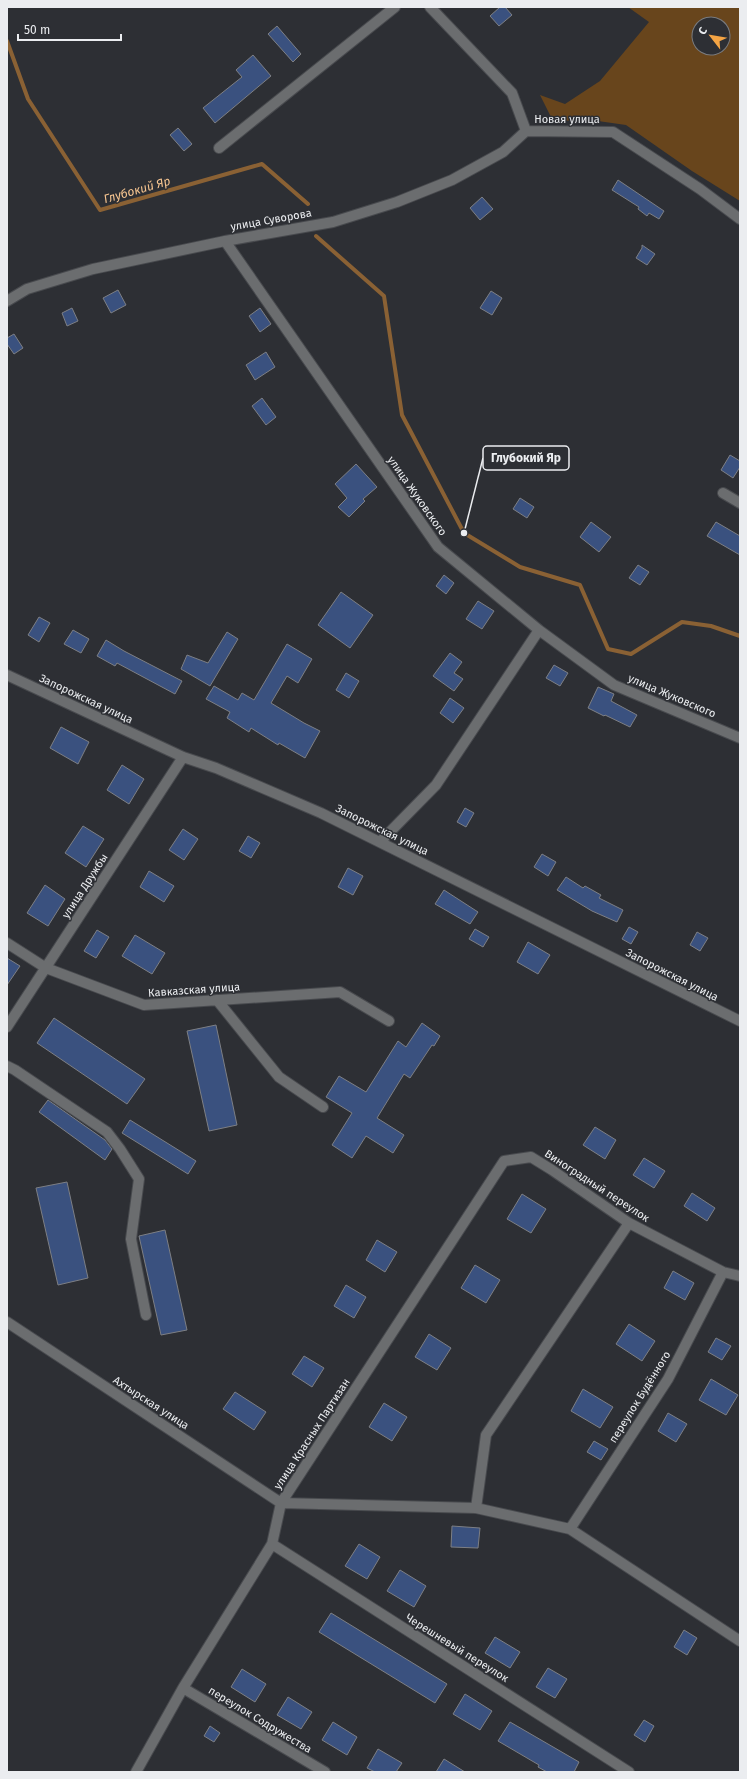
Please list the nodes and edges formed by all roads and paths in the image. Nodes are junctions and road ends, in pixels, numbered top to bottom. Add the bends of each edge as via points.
1 (395, 7) edge
2 (430, 7) edge
3 (526, 131) junction
4 (220, 148) dead end
5 (740, 219) edge
6 (225, 241) junction
7 (7, 301) edge
8 (723, 493) dead end
9 (740, 503) edge
10 (539, 630) junction
11 (7, 675) edge
12 (740, 738) edge
13 (183, 757) junction
14 (380, 842) junction
15 (7, 943) edge
16 (46, 968) junction
17 (217, 1000) junction
18 (389, 1021) dead end
19 (740, 1021) edge
20 (7, 1027) edge
21 (7, 1066) edge
22 (323, 1107) dead end
23 (504, 1161) joint
24 (629, 1223) junction
25 (724, 1272) junction
26 (740, 1276) edge
27 (146, 1315) dead end
28 (7, 1322) edge
29 (281, 1503) junction
30 (476, 1508) junction
31 (570, 1529) junction
32 (272, 1544) junction
33 (740, 1641) edge
34 (183, 1688) junction
35 (136, 1772) edge
36 (325, 1772) edge
37 (629, 1772) edge

1 - 4 street
2 - 3 street, Новая улица via 512,93
3 - 5 street, Новая улица via 613,132 700,189
3 - 6 street, улица Суворова via 502,152 452,180 397,202 333,222
6 - 7 street, улица Суворова via 93,269 27,289
6 - 10 street, улица Жуковского via 438,547
8 - 9 street
10 - 12 street, улица Жуковского via 614,685
10 - 14 street via 436,785
11 - 13 street, Запорожская улица
13 - 14 street, Запорожская улица via 223,771
13 - 16 street, улица Дружбы
14 - 19 street, Запорожская улица
15 - 16 street, Кавказская улица
16 - 17 street, Кавказская улица via 144,1005
16 - 20 street, улица Дружбы
17 - 18 street, Кавказская улица via 340,992
17 - 22 street via 279,1077
21 - 27 street via 107,1132 139,1179 131,1239
23 - 24 street, Виноградный переулок via 532,1157
23 - 29 street, улица Красных Партизан
24 - 25 street, Виноградный переулок
24 - 30 street via 486,1435
25 - 26 street, Виноградный переулок
25 - 31 street, переулок Будённого via 668,1379
28 - 29 street, Ахтырская улица
29 - 30 street
29 - 32 street, улица Красных Партизан
30 - 31 street
31 - 33 street
32 - 34 street, улица Красных Партизан
32 - 37 street, Черешневый переулок
34 - 35 street, улица Красных Партизан
34 - 36 street, переулок Содружества

